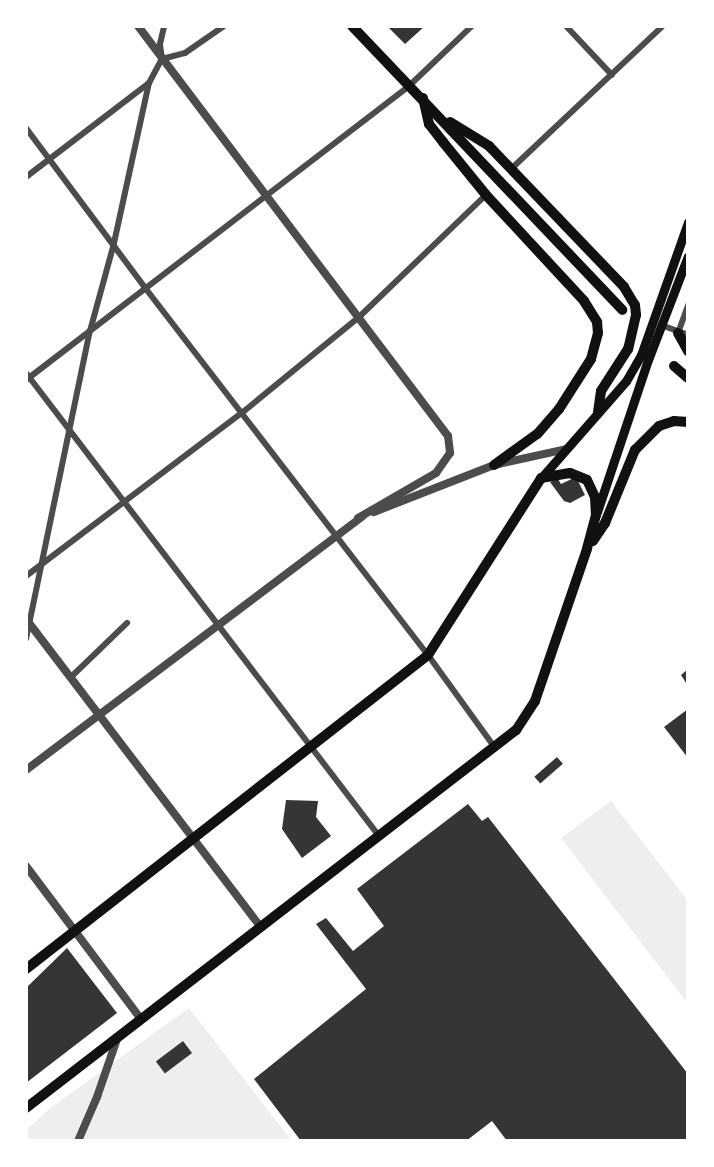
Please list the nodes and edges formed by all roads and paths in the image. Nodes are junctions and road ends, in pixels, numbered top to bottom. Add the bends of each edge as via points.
1 (138, 26) edge
2 (164, 26) edge
3 (224, 26) edge
4 (352, 26) edge
5 (472, 26) edge
6 (566, 26) edge
7 (663, 26) edge
8 (162, 59) junction
9 (612, 75) junction
10 (149, 83) junction
11 (410, 85) junction
12 (423, 98) junction
13 (441, 117) junction
14 (26, 128) edge
15 (49, 160) junction
16 (512, 169) junction
17 (26, 177) edge
18 (486, 195) junction
19 (265, 196) junction
20 (688, 222) edge
21 (114, 243) junction
22 (688, 256) edge
23 (146, 289) junction
24 (688, 304) edge
25 (622, 310) dead end
26 (358, 318) junction
27 (661, 325) junction
28 (90, 331) junction
29 (683, 334) edge
30 (688, 351) edge
31 (674, 366) dead end
32 (27, 377) edge
33 (688, 378) edge
34 (243, 412) junction
35 (598, 413) junction
36 (688, 422) edge
37 (72, 432) junction
38 (567, 449) junction
39 (494, 465) junction
40 (541, 478) junction
41 (126, 502) junction
42 (596, 514) junction
43 (358, 518) junction
44 (336, 535) junction
45 (587, 549) junction
46 (40, 566) junction
47 (26, 576) edge
48 (28, 621) edge
49 (127, 623) dead end
50 (218, 624) junction
51 (26, 639) edge
52 (428, 655) junction
53 (71, 677) junction
54 (99, 714) junction
55 (310, 747) junction
56 (495, 748) junction
57 (26, 769) edge
58 (379, 836) junction
59 (193, 838) junction
60 (26, 866) edge
61 (261, 928) junction
62 (75, 929) junction
63 (26, 969) edge
64 (141, 1019) junction
65 (118, 1036) junction
66 (26, 1108) edge
67 (78, 1141) edge

1 - 8 street
2 - 8 street
3 - 8 street via 185,53
4 - 11 main road
5 - 11 street
6 - 9 street
7 - 9 street
8 - 10 street
8 - 19 street
9 - 16 street
10 - 15 street
10 - 21 street
11 - 12 main road
11 - 19 street
12 - 13 main road
12 - 18 main road via 429,124
13 - 16 main road via 481,140
13 - 25 main road
14 - 15 street
15 - 17 street
15 - 21 street
16 - 35 main road via 624,287 635,305 628,349 601,391
18 - 26 street
18 - 39 main road via 584,301 598,333 585,371 547,425
19 - 23 street
19 - 26 street
20 - 35 main road via 641,355
21 - 23 street
21 - 28 street
22 - 27 main road
23 - 28 street
23 - 34 street
24 - 29 street
26 - 34 street
26 - 43 street via 443,428 451,446 448,459 436,473
27 - 29 street
27 - 42 main road
28 - 32 street
28 - 37 street
29 - 30 main road
31 - 33 main road
32 - 37 street
34 - 41 street
34 - 44 street
35 - 38 main road
36 - 45 main road via 659,426 635,450 605,523
37 - 41 street
37 - 46 street
38 - 39 street
38 - 40 main road
39 - 43 street
40 - 42 main road via 570,472 582,476 592,489
40 - 52 main road
41 - 46 street
41 - 50 street
42 - 45 main road
43 - 44 street
44 - 50 street
44 - 52 street
45 - 56 main road via 535,701 516,730
46 - 47 street
46 - 48 street
48 - 51 street
48 - 53 street
49 - 53 street
50 - 54 street
50 - 55 street
52 - 55 main road
52 - 56 street
53 - 54 street
54 - 57 street
54 - 59 street
55 - 58 street
55 - 59 main road
56 - 58 main road
58 - 61 main road
59 - 61 street
59 - 62 main road
60 - 62 street
61 - 64 main road
62 - 63 main road
62 - 64 street
64 - 65 main road
65 - 66 main road
65 - 67 street

